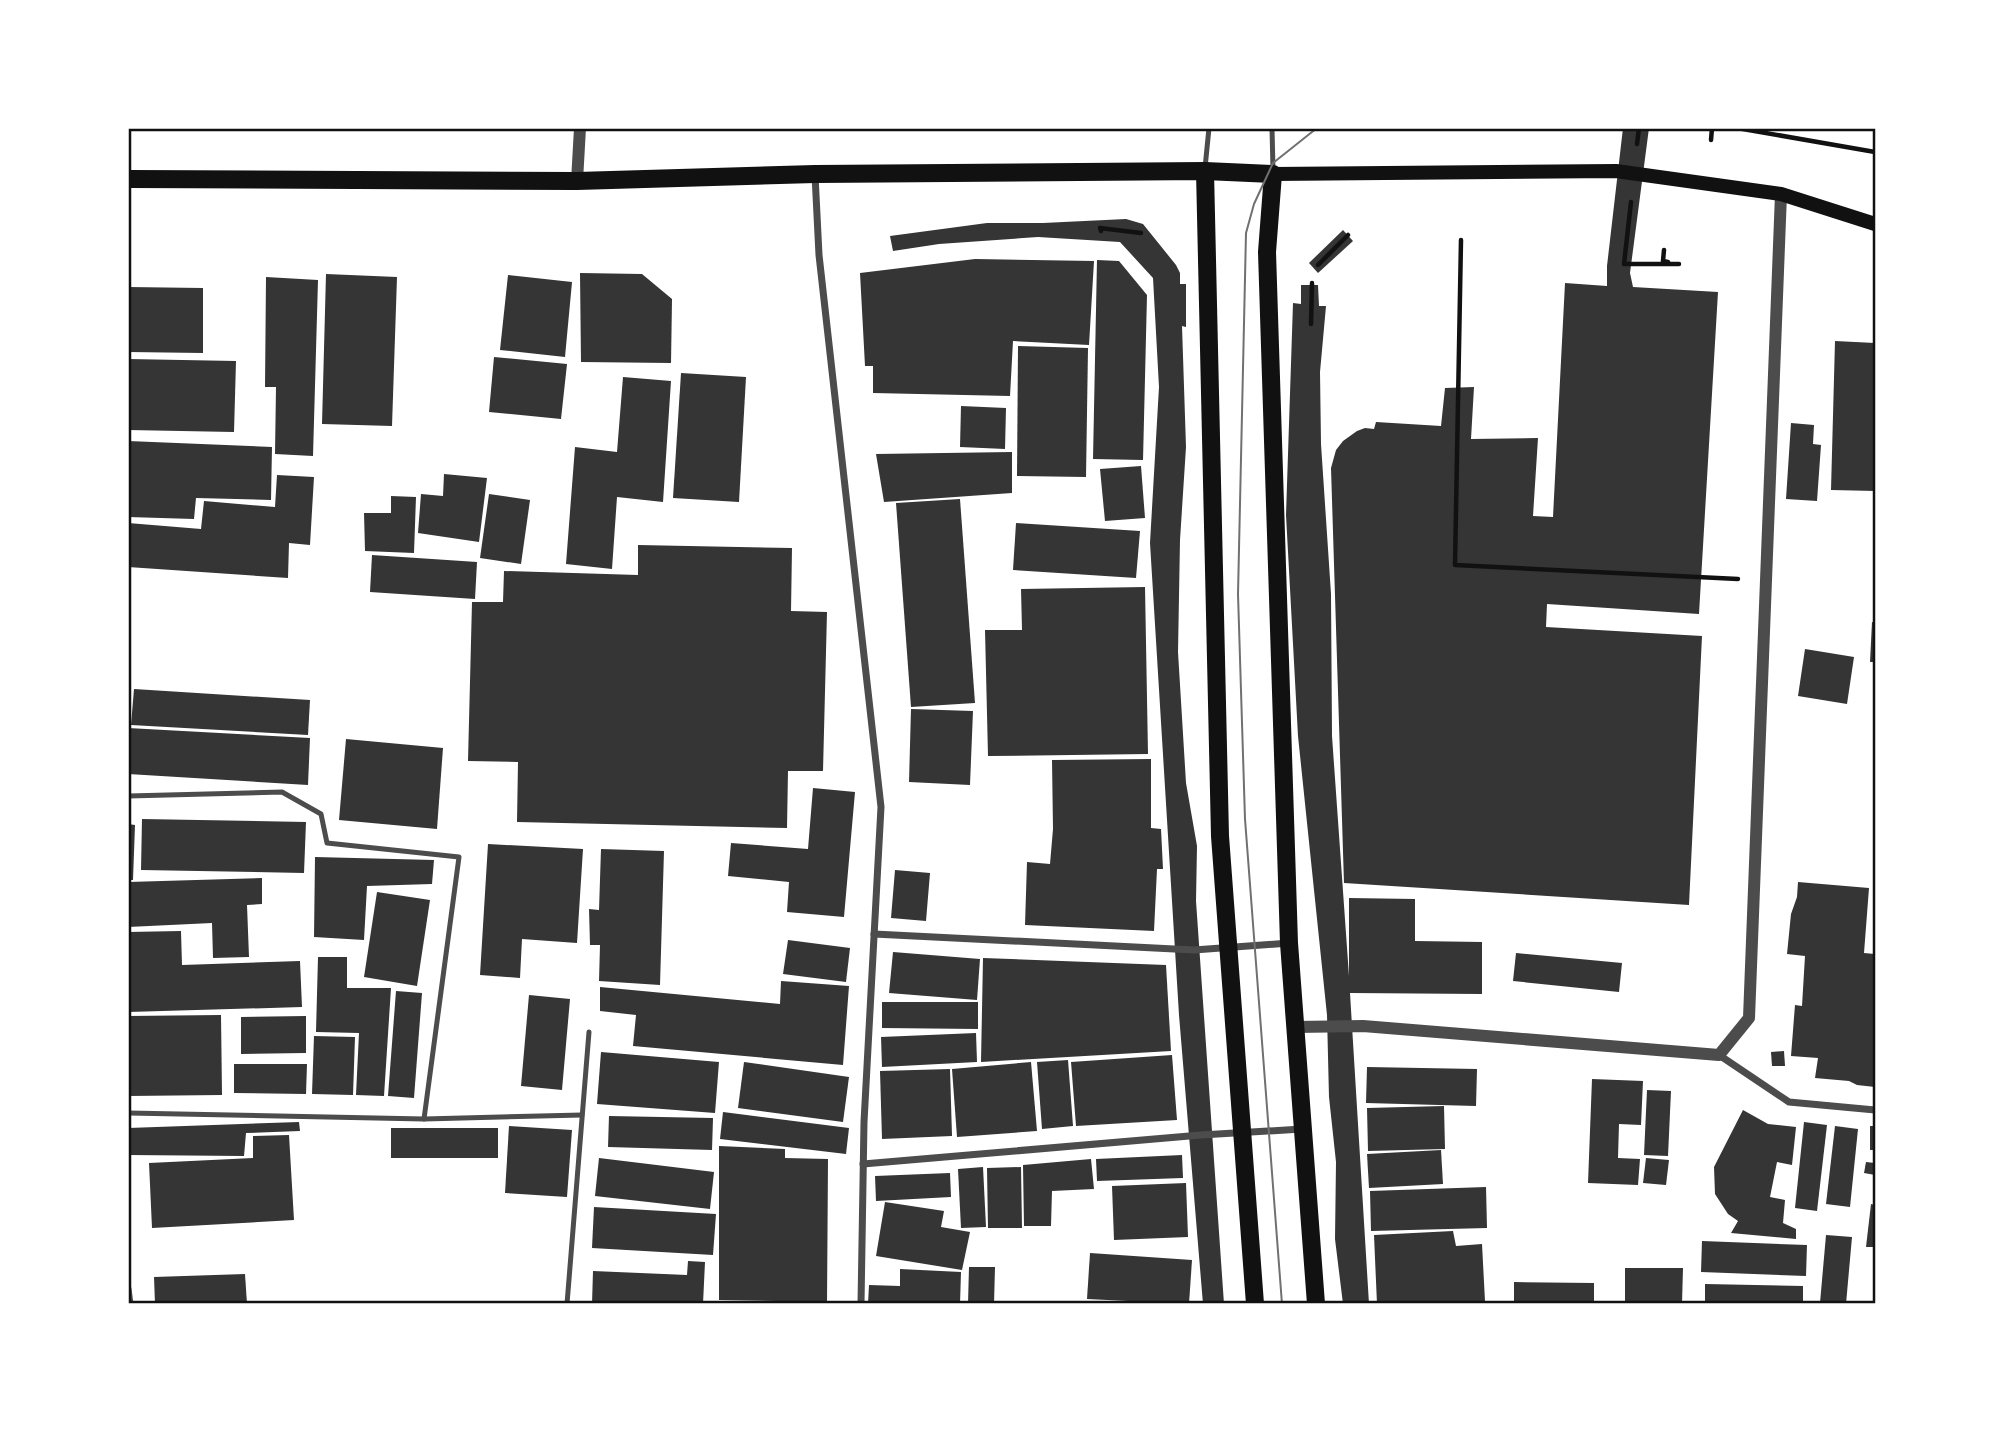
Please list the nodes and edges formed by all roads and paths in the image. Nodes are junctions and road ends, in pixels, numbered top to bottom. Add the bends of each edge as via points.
1 (580, 128) edge
2 (1209, 128) edge
3 (1272, 128) edge
4 (1712, 128) edge
5 (1737, 128) edge
6 (1711, 140) dead end
7 (1875, 152) edge
8 (1205, 171) junction
9 (815, 174) junction
10 (1273, 174) junction
11 (128, 179) edge
12 (577, 181) junction
13 (1781, 194) junction
14 (1875, 224) edge
15 (1101, 231) dead end
16 (1141, 233) dead end
17 (1348, 235) dead end
18 (1461, 240) dead end
19 (1664, 250) dead end
20 (1624, 264) dead end
21 (1318, 265) dead end
22 (1312, 283) dead end
23 (1311, 324) dead end
24 (1767, 580) junction
25 (128, 796) edge
26 (874, 934) junction
27 (1289, 943) junction
28 (1228, 947) junction
29 (1296, 1027) junction
30 (589, 1032) dead end
31 (1719, 1055) junction
32 (1875, 1110) edge
33 (128, 1113) edge
34 (582, 1115) junction
35 (424, 1119) junction
36 (1304, 1129) junction
37 (1242, 1132) junction
38 (863, 1164) junction
39 (128, 1289) edge
40 (130, 1304) edge
41 (567, 1304) edge
42 (861, 1304) edge
43 (1255, 1304) edge
44 (1316, 1304) edge

1 - 12 street
2 - 8 lane
3 - 10 lane
4 - 6 path
5 - 7 path
8 - 9 main road
8 - 10 main road
8 - 28 main road via 1220,836
9 - 12 main road
9 - 26 street via 819,255 881,807
10 - 13 main road via 1616,171
10 - 27 main road via 1267,252
11 - 12 main road
13 - 14 main road
13 - 24 street
15 - 16 path
17 - 21 path
18 - 24 path via 1455,565
19 - 20 path via 1663,261 1679,264
22 - 23 path
24 - 31 street via 1749,1018
25 - 35 lane via 282,792 321,814 327,843 458,857
26 - 28 street via 1194,950
26 - 38 street
27 - 28 street
27 - 29 main road
28 - 37 main road
29 - 31 street via 1363,1026
29 - 36 main road
30 - 34 lane
31 - 32 street via 1789,1102
33 - 35 lane
34 - 35 lane
34 - 41 lane
36 - 37 street
36 - 44 main road
37 - 38 street
37 - 43 main road
38 - 42 street
39 - 40 street

